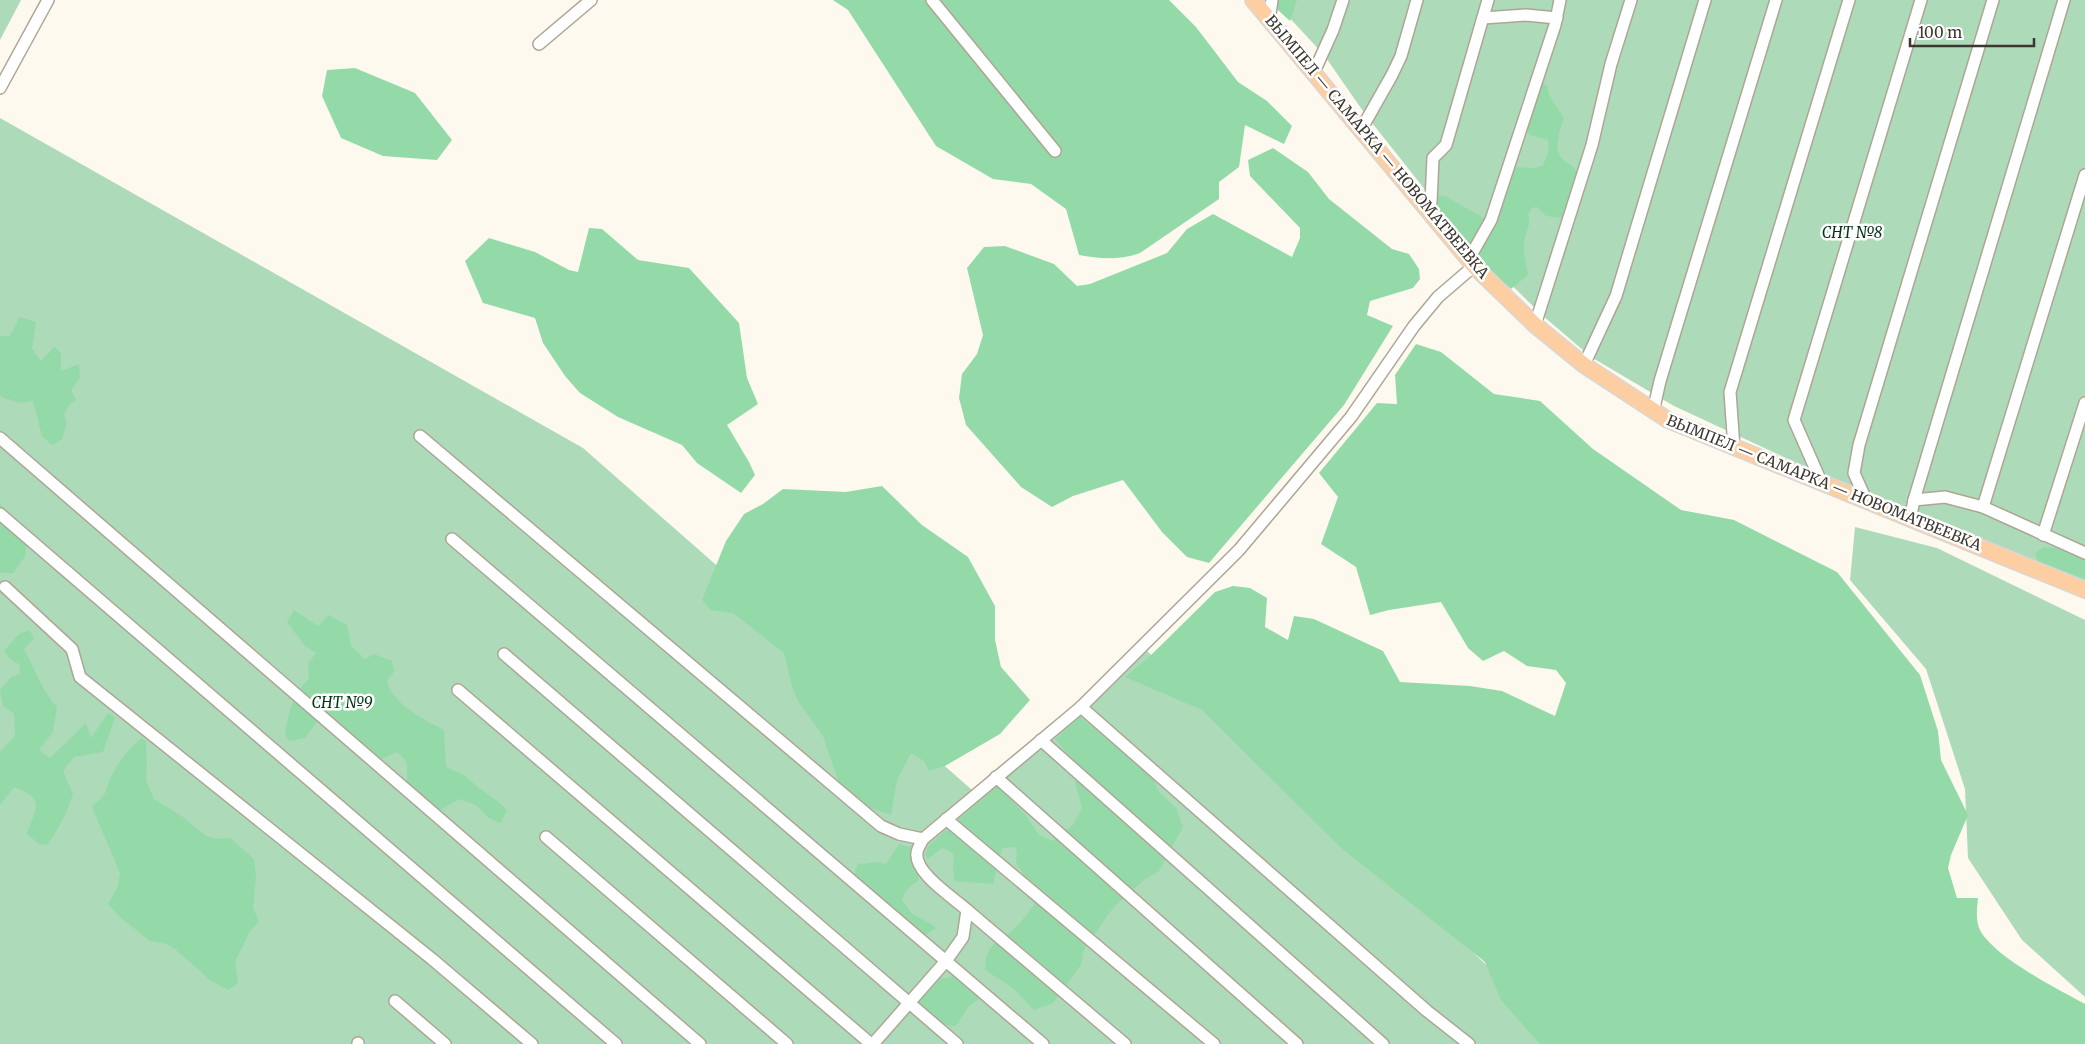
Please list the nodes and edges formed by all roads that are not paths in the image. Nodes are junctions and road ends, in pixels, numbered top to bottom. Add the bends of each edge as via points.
1 (48, 0) edge
2 (591, 0) edge
3 (932, 0) edge
4 (1253, 0) edge
5 (1272, 0) edge
6 (1343, 0) edge
7 (1416, 0) edge
8 (1488, 0) edge
9 (1560, 0) edge
10 (1631, 0) edge
11 (1704, 0) edge
12 (1776, 0) edge
13 (1849, 0) edge
14 (1921, 0) edge
15 (1993, 0) edge
16 (2064, 0) edge
17 (1483, 18) junction
18 (1557, 18) junction
19 (1269, 21) junction
20 (539, 44) dead end
21 (1314, 72) junction
22 (0, 88) edge
23 (1362, 128) junction
24 (1055, 151) dead end
25 (2085, 175) edge
26 (1426, 210) junction
27 (1471, 261) junction
28 (1535, 326) junction
29 (1584, 365) junction
30 (2085, 403) edge
31 (1653, 412) junction
32 (420, 436) dead end
33 (0, 438) edge
34 (1734, 448) junction
35 (1822, 484) junction
36 (1914, 500) junction
37 (1868, 502) junction
38 (1983, 507) junction
39 (0, 514) edge
40 (1910, 520) junction
41 (2043, 535) junction
42 (452, 539) dead end
43 (2085, 553) edge
44 (4, 587) dead end
45 (2085, 590) edge
46 (504, 654) dead end
47 (458, 690) dead end
48 (1081, 707) junction
49 (1041, 740) junction
50 (996, 778) junction
51 (946, 819) junction
52 (546, 837) dead end
53 (923, 839) junction
54 (967, 910) junction
55 (946, 961) junction
56 (395, 1001) dead end
57 (910, 1003) junction
58 (445, 1044) edge
59 (532, 1044) edge
60 (616, 1044) edge
61 (700, 1044) edge
62 (786, 1044) edge
63 (872, 1044) edge
64 (958, 1044) edge
65 (1043, 1044) edge
66 (1125, 1044) edge
67 (1214, 1044) edge
68 (1297, 1044) edge
69 (1383, 1044) edge
70 (1469, 1044) edge

1 - 22 street
2 - 20 street
3 - 24 street
4 - 19 main road, ВЫМПЕЛ — САМАРКА — НОВОМАТВЕЕВКА
5 - 19 street
6 - 21 street
7 - 23 street via 1398,62
8 - 17 street
9 - 18 street
10 - 28 street via 1611,64 1592,145
11 - 29 street via 1616,296
12 - 31 street
13 - 34 street via 1730,392
14 - 35 street via 1794,420
15 - 37 street via 1859,445 1854,473
16 - 36 street
17 - 18 street via 1526,15
17 - 26 street via 1446,145 1433,158 1431,202
18 - 27 street via 1491,220
19 - 21 main road, ВЫМПЕЛ — САМАРКА — НОВОМАТВЕЕВКА
21 - 23 main road, ВЫМПЕЛ — САМАРКА — НОВОМАТВЕЕВКА
23 - 26 main road, ВЫМПЕЛ — САМАРКА — НОВОМАТВЕЕВКА
25 - 38 street
26 - 27 main road, ВЫМПЕЛ — САМАРКА — НОВОМАТВЕЕВКА
27 - 28 main road, ВЫМПЕЛ — САМАРКА — НОВОМАТВЕЕВКА
27 - 48 street via 1414,326 1351,417 1239,550
28 - 29 main road, ВЫМПЕЛ — САМАРКА — НОВОМАТВЕЕВКА
29 - 31 main road, ВЫМПЕЛ — САМАРКА — НОВОМАТВЕЕВКА
30 - 41 street
31 - 34 main road, ВЫМПЕЛ — САМАРКА — НОВОМАТВЕЕВКА
32 - 53 street via 881,826
33 - 61 street
34 - 35 main road, ВЫМПЕЛ — САМАРКА — НОВОМАТВЕЕВКА
35 - 37 main road, ВЫМПЕЛ — САМАРКА — НОВОМАТВЕЕВКА
36 - 38 street via 1945,497
36 - 40 street
37 - 40 main road, ВЫМПЕЛ — САМАРКА — НОВОМАТВЕЕВКА
38 - 41 street
39 - 60 street
40 - 45 main road, ВЫМПЕЛ — САМАРКА — НОВОМАТВЕЕВКА
41 - 43 street
42 - 55 street
44 - 59 street via 72,649 80,677 432,959
46 - 57 street
47 - 63 street
48 - 49 street
48 - 70 street via 1426,1012
49 - 50 street
49 - 69 street
50 - 51 street
50 - 68 street
51 - 53 street
51 - 67 street
52 - 62 street
53 - 54 street via 916,853 924,873
54 - 55 street via 963,937
54 - 66 street
55 - 57 street
55 - 65 street
56 - 58 street
57 - 63 street
57 - 64 street

